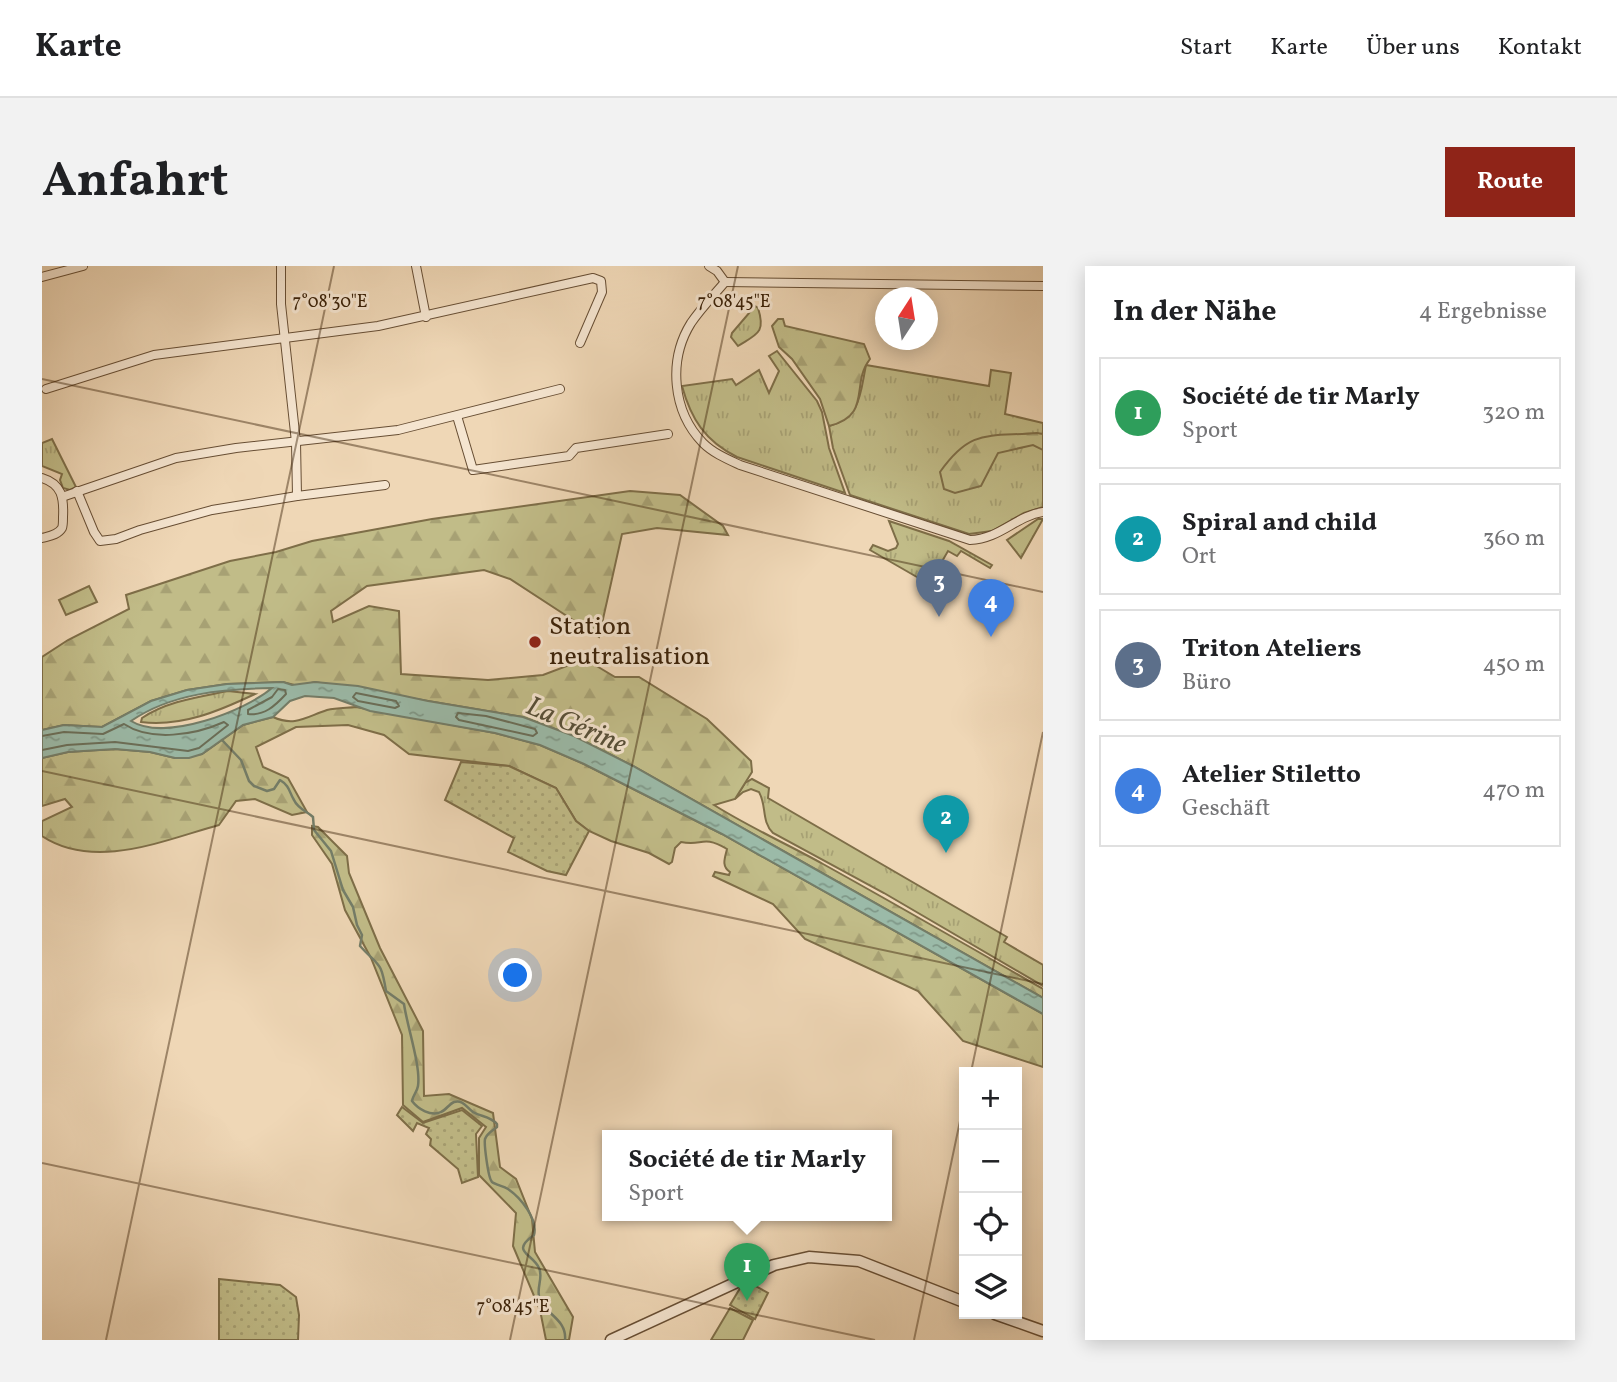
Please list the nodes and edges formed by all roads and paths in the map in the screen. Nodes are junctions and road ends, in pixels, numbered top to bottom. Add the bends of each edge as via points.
1 (83, 266) edge
2 (281, 266) edge
3 (416, 266) edge
4 (709, 266) edge
5 (42, 277) edge
6 (725, 282) junction
7 (1043, 286) edge
8 (426, 317) junction
9 (284, 339) junction
10 (580, 343) dead end
11 (46, 389) dead end
12 (559, 389) dead end
13 (457, 416) junction
14 (668, 434) dead end
15 (296, 442) junction
16 (42, 478) edge
17 (385, 485) dead end
18 (78, 491) junction
19 (297, 496) junction
20 (62, 497) junction
21 (1043, 512) edge
22 (42, 538) edge
23 (959, 1300) edge
24 (1009, 1319) edge
25 (1043, 1331) edge
26 (611, 1340) edge

1 - 5 street
2 - 9 street
3 - 8 street
4 - 6 street
6 - 7 street
6 - 21 street via 690,325 676,367 683,411 703,443 719,455 970,540 992,536
8 - 9 street
8 - 10 street via 593,278 601,281 602,292
9 - 11 street via 155,355
9 - 15 street
12 - 13 street
13 - 14 street via 473,470 569,456 576,448
13 - 15 street via 398,430
15 - 18 street via 176,458
15 - 19 street
16 - 20 street via 56,484
17 - 19 street
18 - 19 street via 100,541 212,510
18 - 20 street
20 - 22 street via 61,529
23 - 26 street via 859,1261 809,1257 774,1265
24 - 25 street

